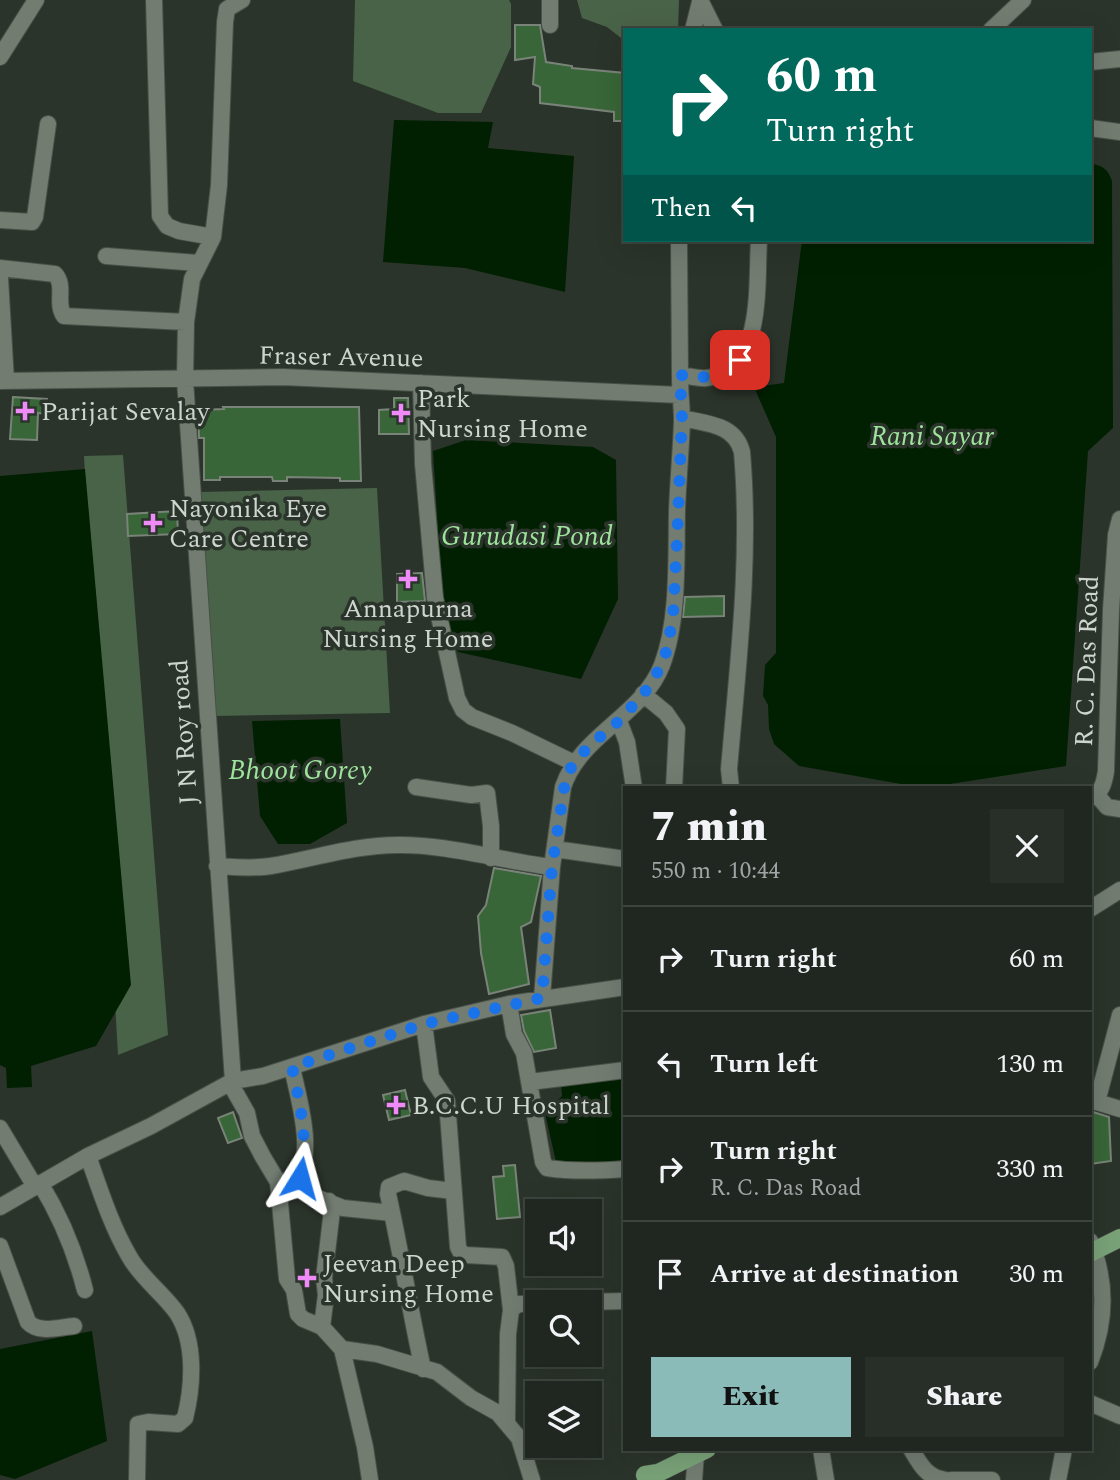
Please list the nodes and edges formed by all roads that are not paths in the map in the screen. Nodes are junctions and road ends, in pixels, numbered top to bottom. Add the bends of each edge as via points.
1 (36, 0) edge
2 (154, 0) edge
3 (242, 0) edge
4 (550, 0) edge
5 (1023, 0) edge
6 (700, 1) edge
7 (225, 5) edge
8 (550, 25) dead end
9 (693, 28) edge
10 (714, 28) edge
11 (993, 28) edge
12 (2, 52) edge
13 (1120, 59) edge
14 (1092, 62) edge
15 (48, 124) dead end
16 (1092, 128) edge
17 (1120, 132) edge
18 (0, 220) edge
19 (213, 237) junction
20 (679, 242) edge
21 (758, 242) edge
22 (107, 256) dead end
23 (198, 263) junction
24 (0, 268) edge
25 (0, 278) edge
26 (186, 322) junction
27 (680, 375) junction
28 (185, 380) junction
29 (3, 381) edge
30 (421, 383) junction
31 (680, 395) junction
32 (682, 418) junction
33 (1120, 519) edge
34 (643, 694) junction
35 (619, 721) junction
36 (574, 763) junction
37 (634, 786) edge
38 (674, 786) edge
39 (731, 786) edge
40 (416, 787) dead end
41 (1094, 797) edge
42 (1120, 809) edge
43 (555, 849) junction
44 (491, 858) junction
45 (623, 859) edge
46 (217, 866) junction
47 (552, 867) junction
48 (1120, 890) edge
49 (1092, 908) edge
50 (623, 987) edge
51 (542, 998) junction
52 (509, 1004) junction
53 (1120, 1015) edge
54 (424, 1024) junction
55 (292, 1067) junction
56 (623, 1070) edge
57 (231, 1082) junction
58 (530, 1082) junction
59 (1094, 1101) edge
60 (1120, 1108) edge
61 (0, 1128) edge
62 (88, 1156) junction
63 (623, 1169) edge
64 (37, 1184) junction
65 (286, 1186) junction
66 (453, 1191) junction
67 (328, 1201) junction
68 (0, 1207) edge
69 (392, 1213) junction
70 (1120, 1238) edge
71 (0, 1246) edge
72 (1120, 1252) edge
73 (1092, 1255) edge
74 (85, 1290) dead end
75 (623, 1301) edge
76 (602, 1302) edge
77 (525, 1304) edge
78 (511, 1310) junction
79 (74, 1326) dead end
80 (322, 1326) junction
81 (342, 1349) junction
82 (1092, 1357) edge
83 (423, 1369) junction
84 (1092, 1404) edge
85 (1120, 1416) edge
86 (507, 1422) junction
87 (694, 1451) edge
88 (821, 1451) edge
89 (912, 1451) edge
90 (1064, 1451) edge
91 (640, 1478) edge
92 (137, 1480) edge
93 (370, 1480) edge
94 (532, 1480) edge
95 (694, 1480) edge
96 (826, 1480) edge
97 (945, 1480) edge
98 (951, 1480) edge
99 (992, 1480) edge
100 (1058, 1480) edge

1 - 12 street
2 - 19 street via 160,216 167,226 179,231
3 - 7 street
4 - 8 street
5 - 11 street
6 - 9 street
6 - 10 street
7 - 19 street
13 - 14 street
15 - 18 street via 35,217 25,223
16 - 17 street
19 - 23 street, J N Roy road
20 - 27 street
21 - 27 street via 750,345 724,374 706,379
22 - 23 street
23 - 26 street, J N Roy road
24 - 26 street via 55,274 61,284 59,307 64,316
25 - 29 street
26 - 28 street, J N Roy road
27 - 31 street
28 - 29 street, Fraser Avenue
28 - 30 street, Fraser Avenue via 283,377
28 - 46 street, J N Roy road
30 - 31 street, Fraser Avenue
30 - 36 street via 435,598 457,698 472,717
31 - 32 street
32 - 34 street via 673,616 667,650
32 - 39 street via 729,430 742,452 744,582
33 - 41 street, R. C. Das Road via 1111,610 1106,771 1104,786
34 - 35 street
34 - 38 street via 677,729
35 - 36 street
35 - 37 street
36 - 43 street via 563,787
40 - 44 street via 487,793
41 - 42 street via 1107,807
43 - 45 street
43 - 47 street
44 - 46 street via 399,845 367,846 267,866
44 - 47 street
46 - 57 street, J N Roy road
47 - 51 street
48 - 49 street
50 - 51 street
51 - 52 street
52 - 54 street
52 - 58 street
53 - 59 street
54 - 55 street
54 - 66 street via 431,1077 447,1101
55 - 57 street
55 - 65 street via 305,1142 302,1171
56 - 58 street
57 - 62 street
57 - 65 street via 263,1157
58 - 63 street via 540,1155 547,1168
59 - 60 street
61 - 64 street
62 - 64 street
62 - 92 street via 121,1242 177,1313 190,1348 185,1418 178,1424 138,1424
64 - 68 street
64 - 74 street via 65,1227
65 - 67 street
65 - 80 street via 287,1279 298,1314
66 - 69 street via 394,1183 388,1194
66 - 78 street via 458,1248 461,1253 502,1257
67 - 69 street via 343,1208
67 - 80 street via 332,1210
69 - 83 street
70 - 73 main road
71 - 79 street via 33,1328
72 - 73 main road
73 - 82 street via 1104,1296
75 - 76 street
77 - 78 street
78 - 86 street
80 - 81 street
81 - 83 street via 377,1354
81 - 93 street
83 - 86 street via 437,1372
84 - 85 street
86 - 94 street via 519,1438
87 - 91 main road
87 - 95 street
88 - 96 street
89 - 97 street via 925,1472
90 - 100 street
98 - 99 street

